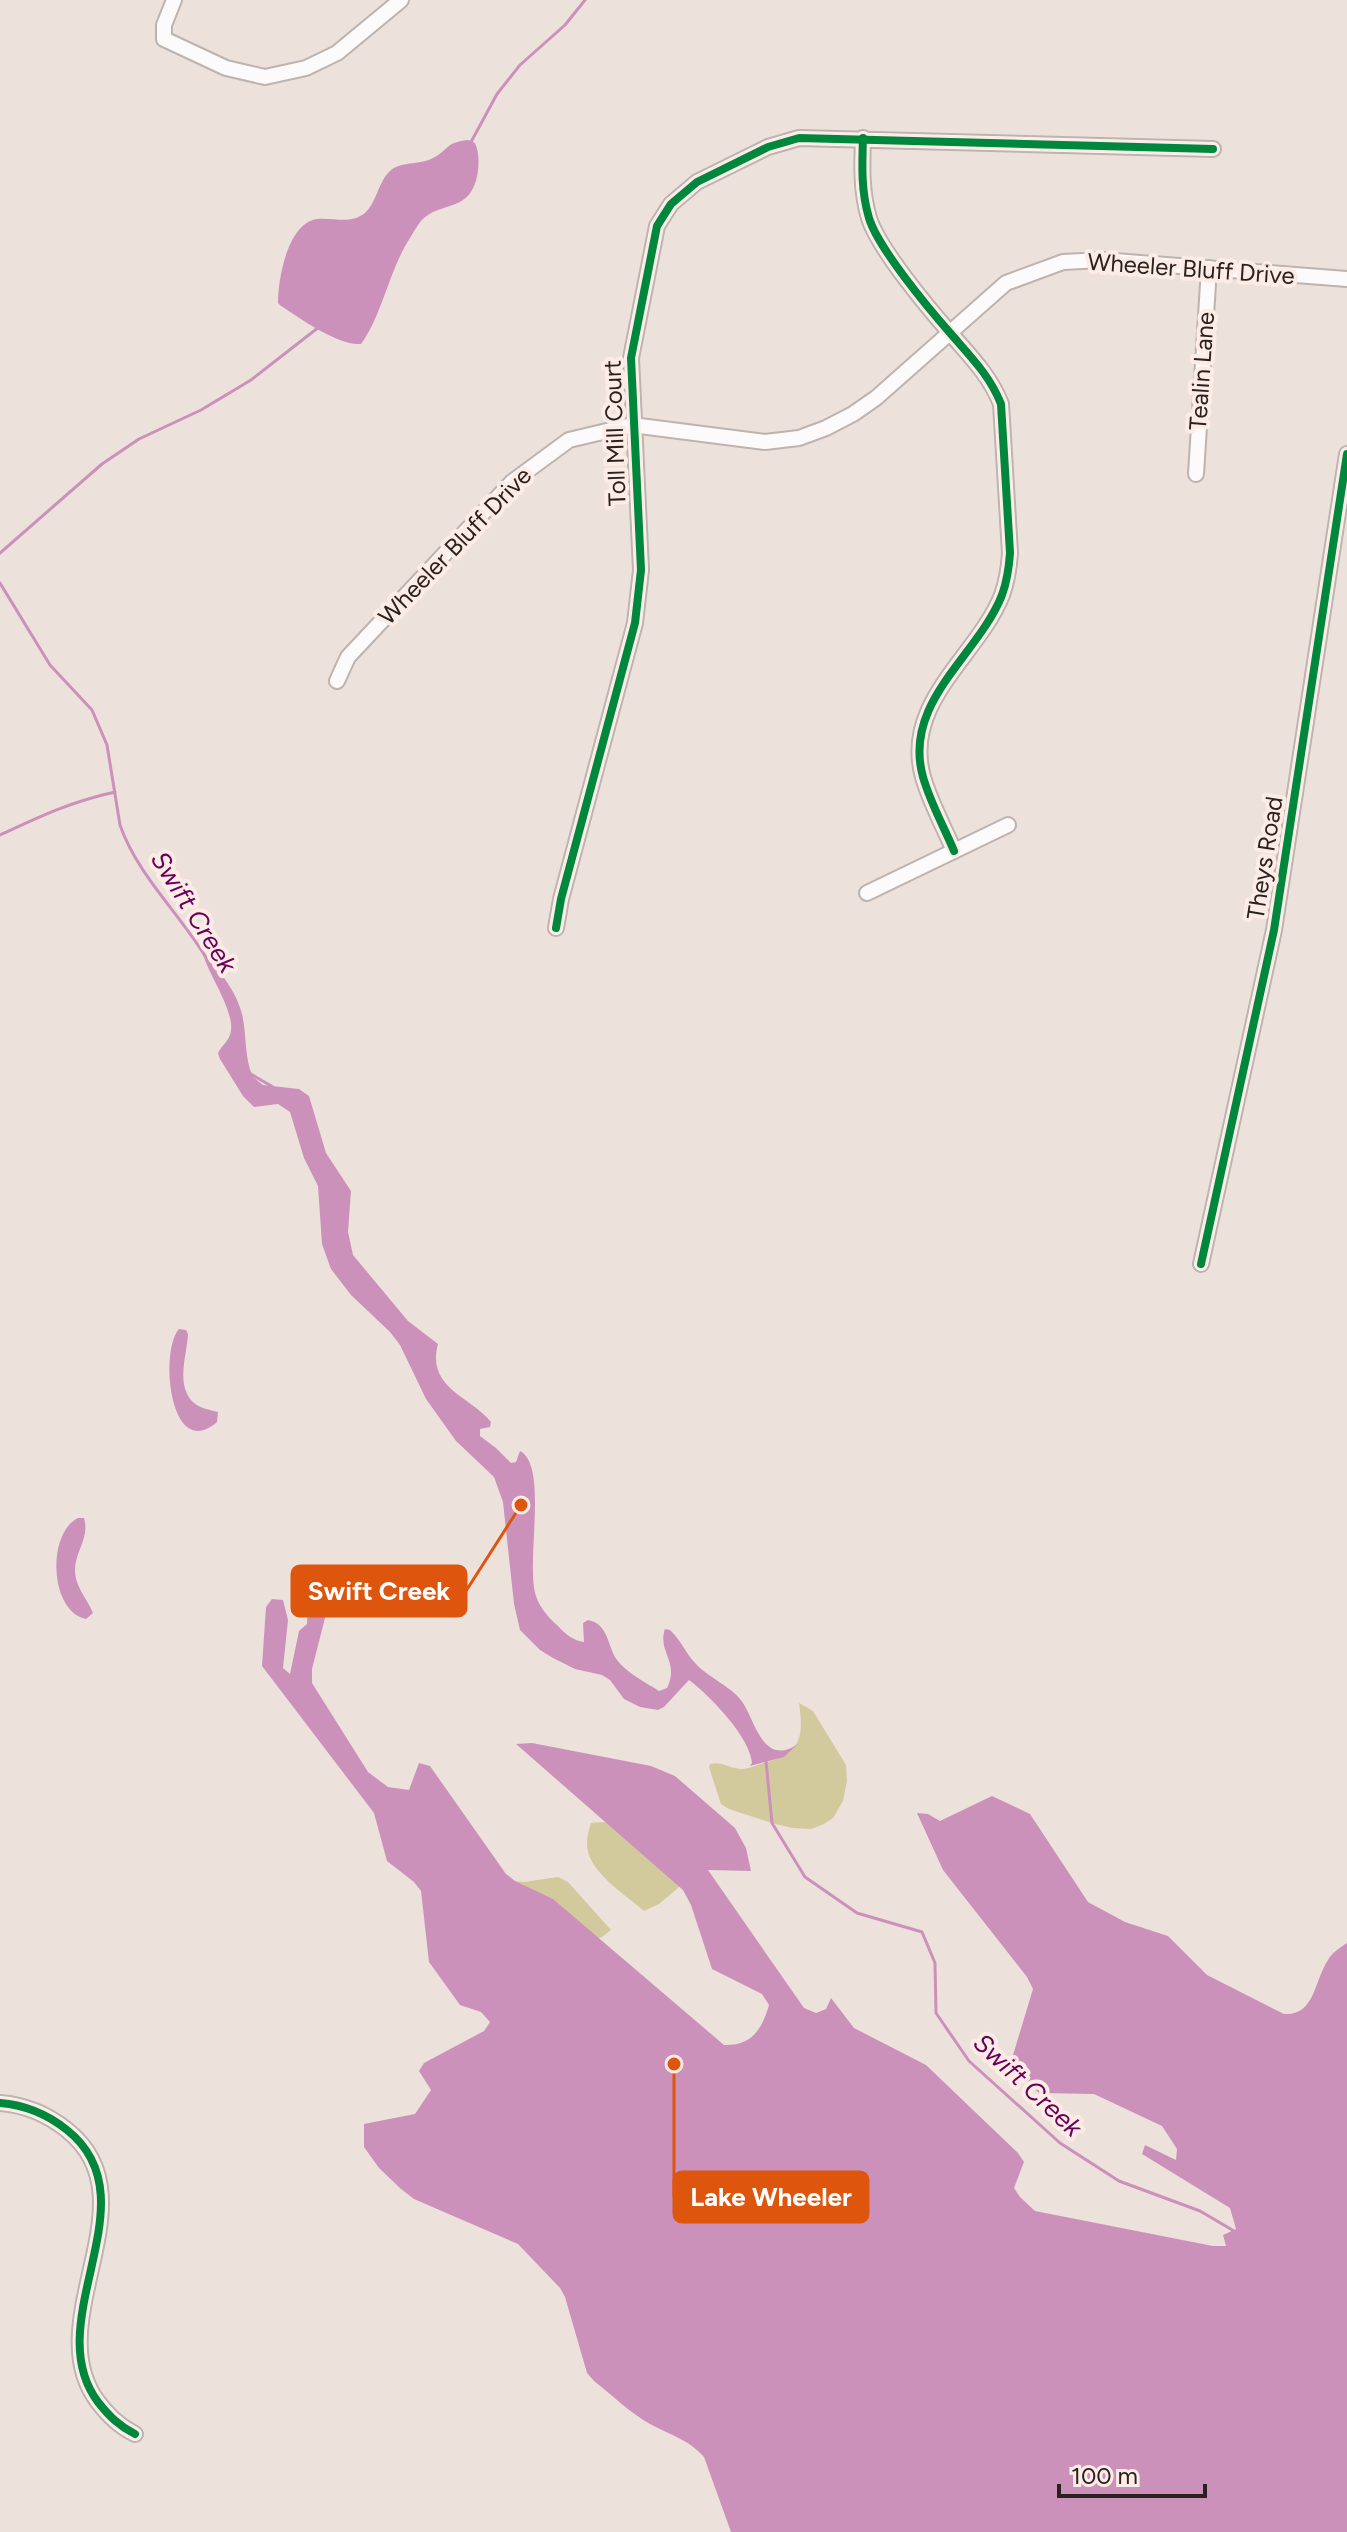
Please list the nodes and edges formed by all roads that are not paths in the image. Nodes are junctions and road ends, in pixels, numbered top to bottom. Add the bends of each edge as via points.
1 (174, 0) edge
2 (401, 0) edge
3 (863, 138) junction
4 (1213, 149) dead end
5 (1209, 268) junction
6 (1347, 279) edge
7 (950, 332) junction
8 (632, 425) junction
9 (1347, 454) edge
10 (1196, 474) dead end
11 (337, 681) dead end
12 (1008, 825) dead end
13 (954, 851) junction
14 (867, 893) dead end
15 (556, 928) dead end
16 (1201, 1264) dead end
17 (0, 2103) edge
18 (135, 2434) dead end

1 - 2 street via 164,39 226,68 265,77 306,68 337,53
3 - 4 street, Toll Mill Court
3 - 7 street via 863,194 870,222 881,244
3 - 8 street, Toll Mill Court via 799,138 768,147 697,182 671,204 657,226 633,344
5 - 6 street, Wheeler Bluff Drive
5 - 7 street, Wheeler Bluff Drive via 1063,262 1006,283
5 - 10 street, Tealin Lane
7 - 8 street, Wheeler Bluff Drive via 876,398 799,438 751,441
7 - 13 street via 993,383 1001,404 1010,553 1002,597 924,718 922,776
8 - 11 street, Wheeler Bluff Drive via 569,440 512,482 348,657
8 - 15 street, Toll Mill Court via 641,570 635,623
9 - 16 street, Theys Road via 1274,930
12 - 13 street
13 - 14 street
17 - 18 street via 25,2106 52,2118 80,2140 94,2165 103,2209 79,2341 81,2365 89,2390 103,2409

